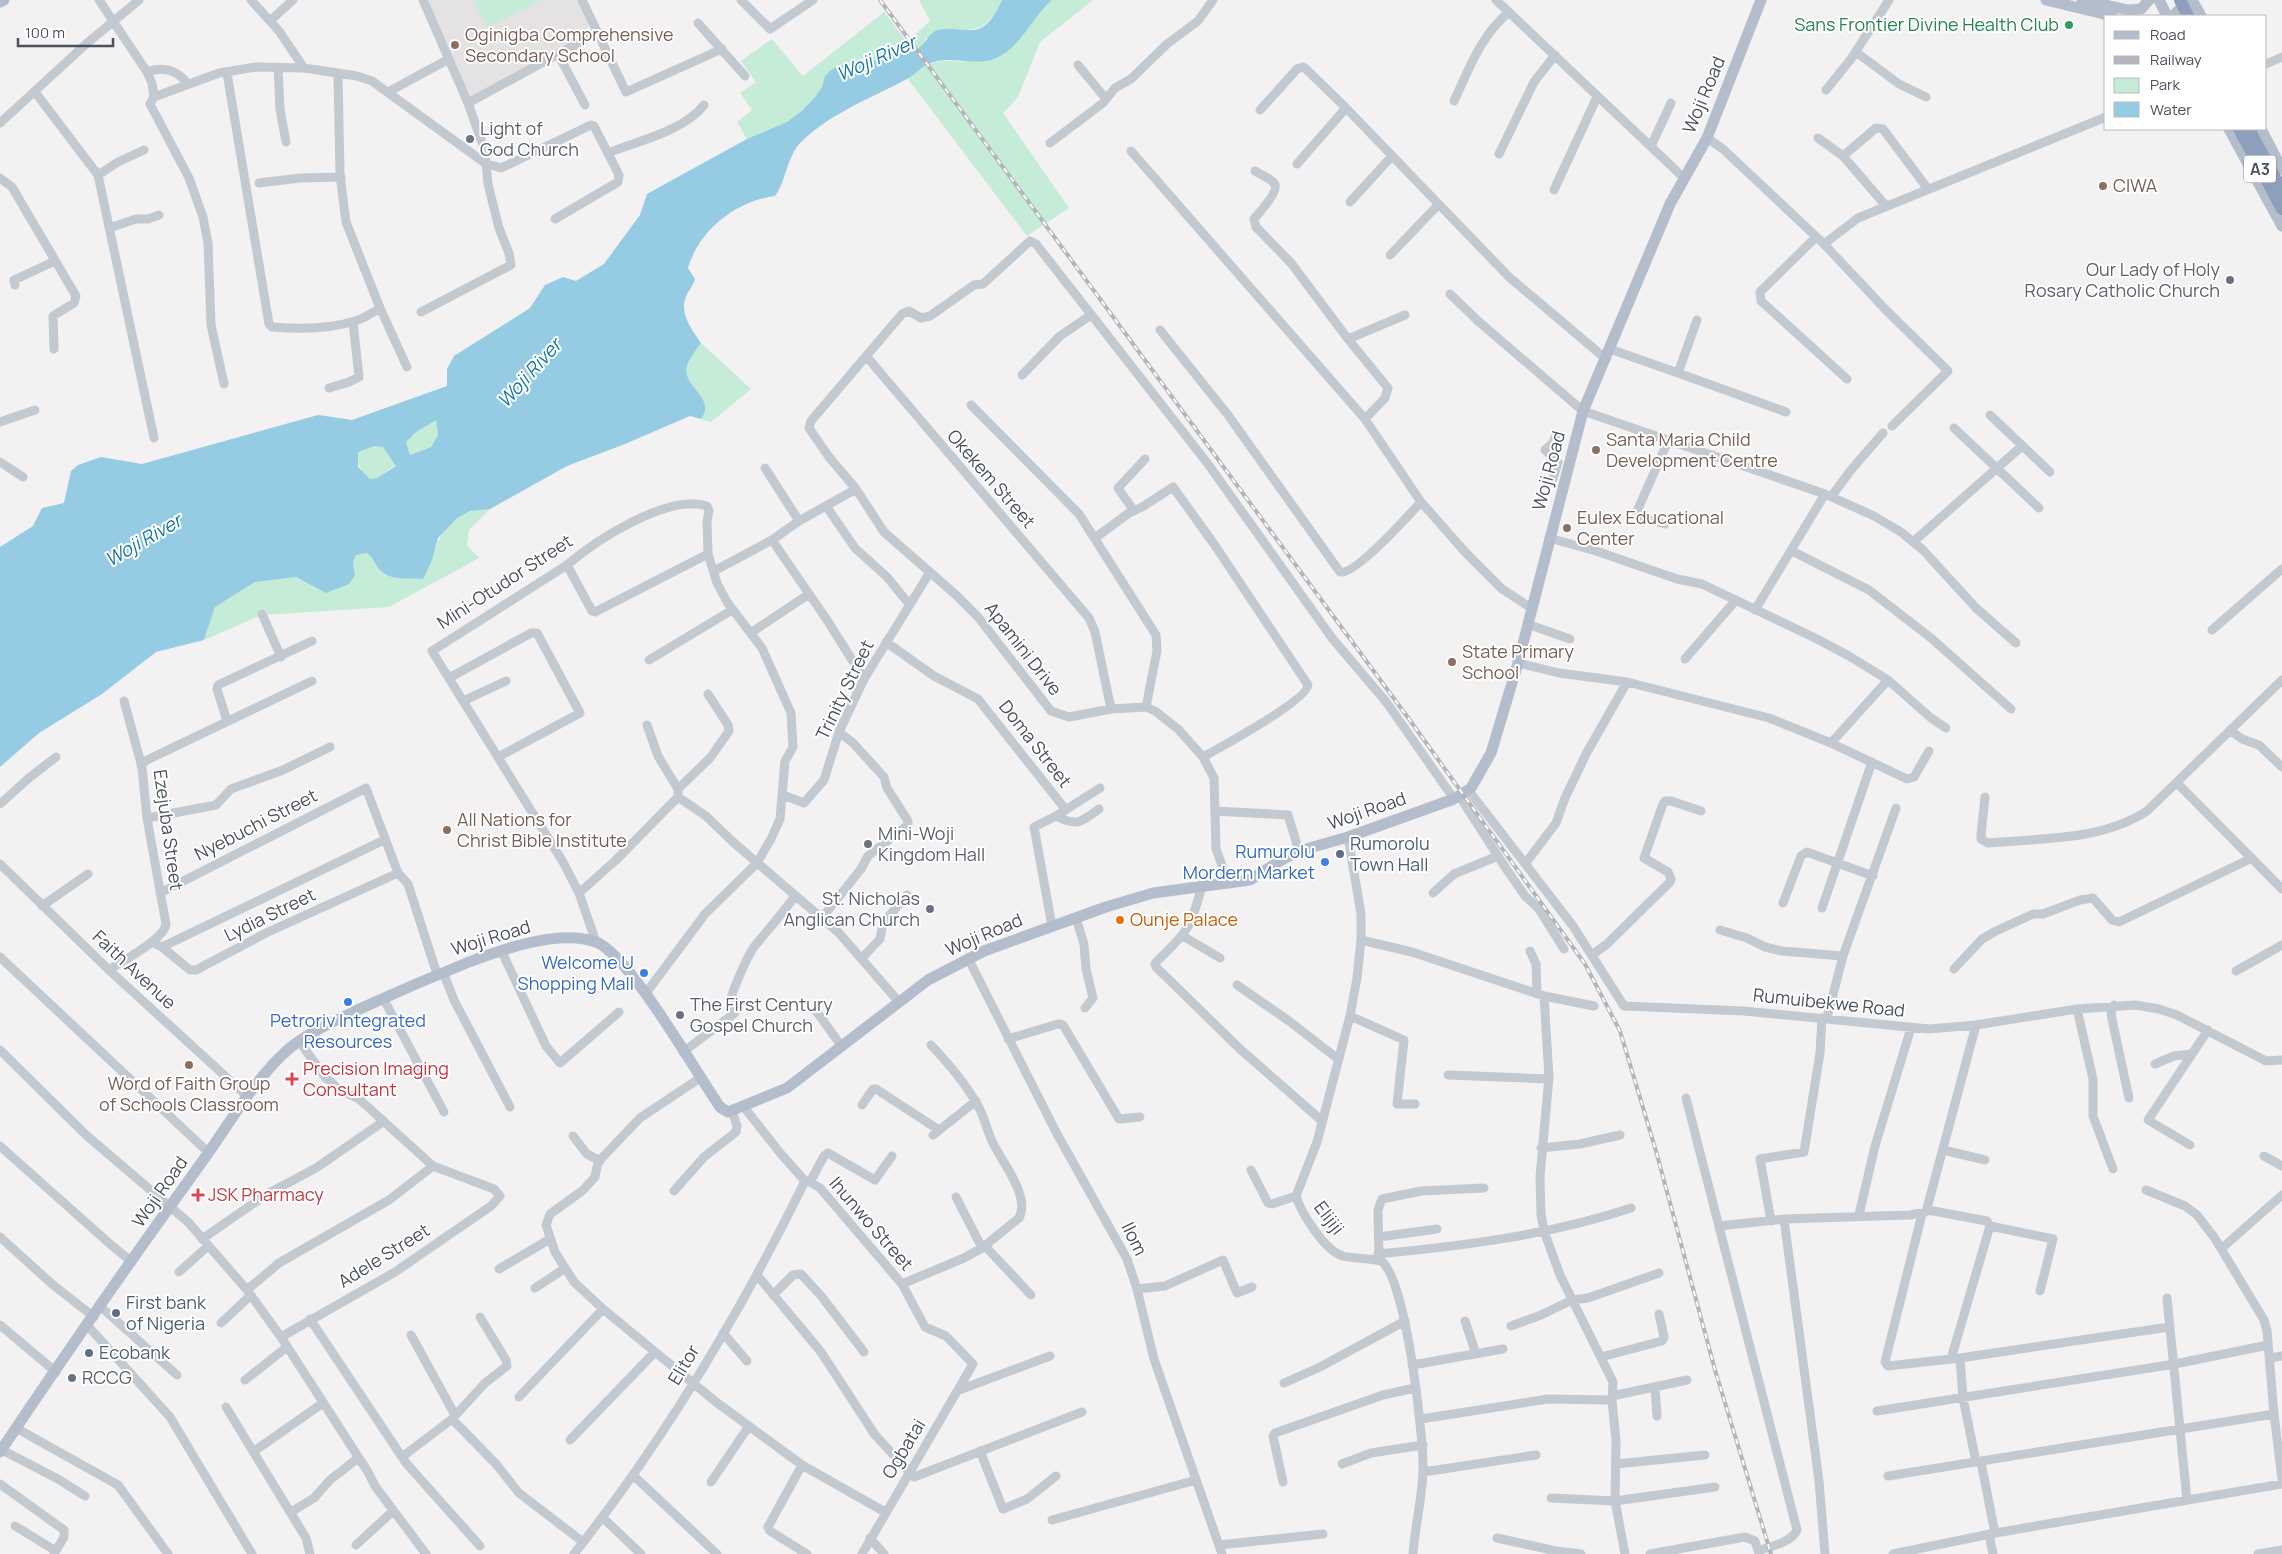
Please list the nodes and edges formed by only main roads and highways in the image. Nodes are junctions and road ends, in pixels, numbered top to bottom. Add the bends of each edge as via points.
1 (4, 0) edge
2 (1761, 0) edge
3 (2046, 0) edge
4 (2082, 0) edge
5 (2149, 0) edge
6 (2159, 0) edge
7 (2170, 0) edge
8 (2180, 0) edge
9 (2185, 0) edge
10 (2192, 0) edge
11 (0, 2) edge
12 (2108, 15) edge
13 (2166, 15) edge
14 (2174, 15) edge
15 (2178, 15) edge
16 (2188, 15) edge
17 (2200, 15) edge
18 (2250, 130) edge
19 (2262, 130) edge
20 (2237, 135) edge
21 (2282, 169) edge
22 (2282, 190) edge
23 (2282, 209) edge
24 (2282, 226) edge
25 (1, 1451) edge

1 - 11 main road
2 - 25 main road, Woji Road via 1707,138 1670,204 1583,411 1518,663 1489,759 1461,795 1348,837 1299,851 1250,880 1152,893 968,958 938,974 786,1088 732,1111 722,1110 646,993 625,968 596,942 552,939 501,950 383,998 299,1042 275,1063
3 - 12 main road
4 - 5 main road via 2128,10 2141,9
6 - 13 main road
7 - 15 highway
8 - 16 highway
9 - 14 main road
10 - 17 main road
18 - 22 highway, A3
19 - 21 main road
20 - 23 highway, A3
20 - 24 main road

